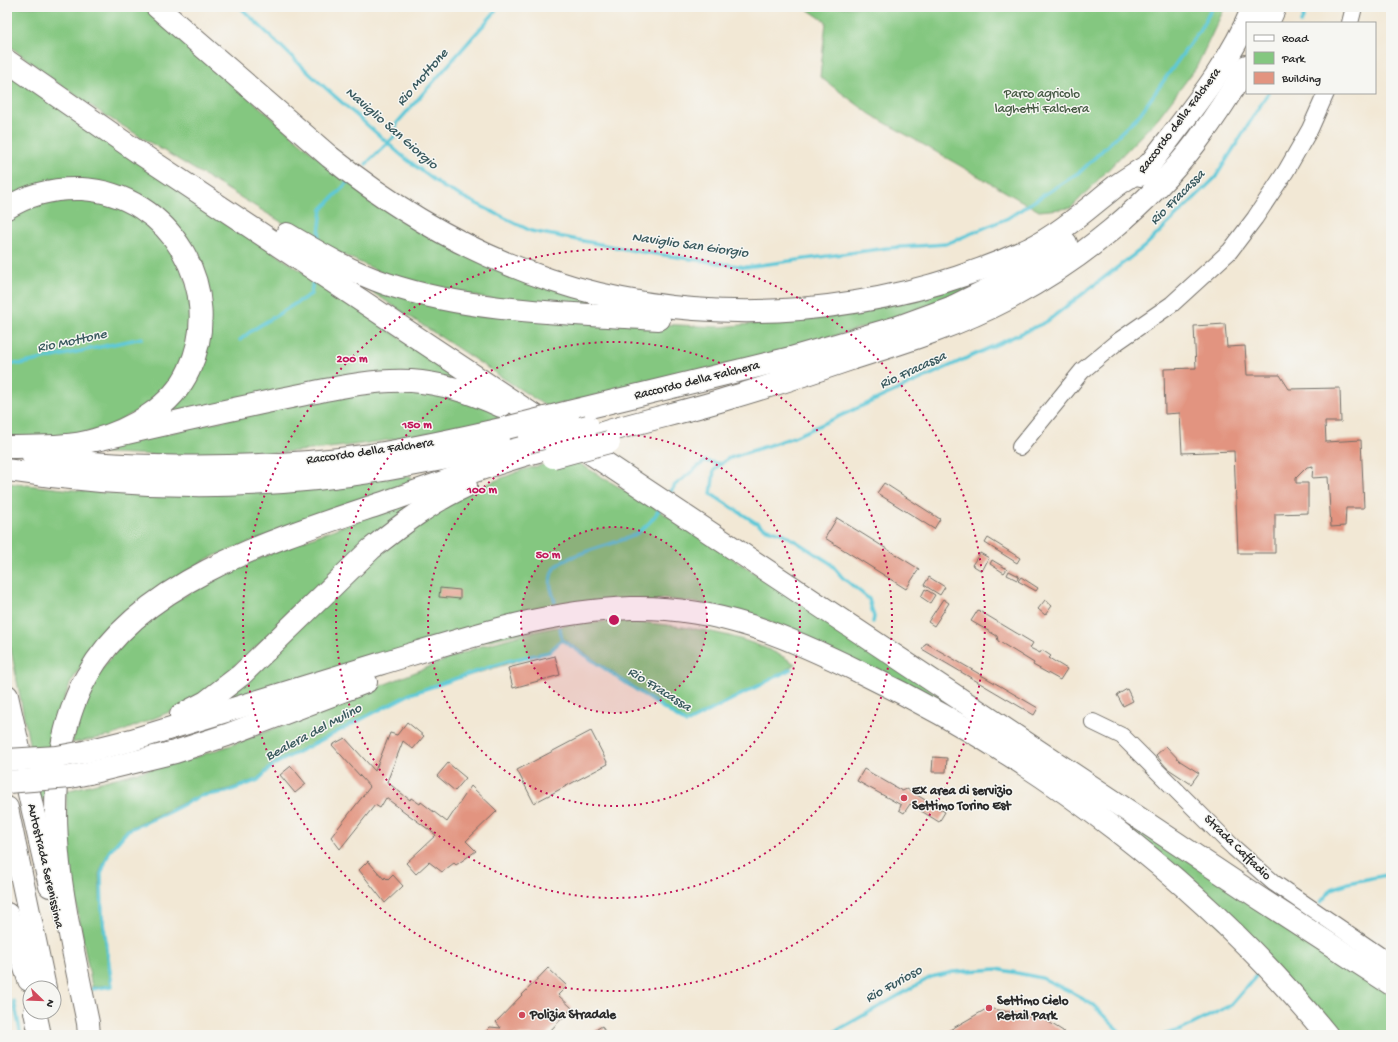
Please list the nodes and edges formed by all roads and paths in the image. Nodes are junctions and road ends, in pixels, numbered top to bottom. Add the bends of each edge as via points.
1 (157, 7) edge
2 (1253, 7) edge
3 (1275, 7) edge
4 (1354, 7) edge
5 (1268, 22) edge
6 (1350, 22) edge
7 (7, 61) edge
8 (1246, 68) edge
9 (1326, 94) edge
10 (138, 152) junction
11 (1150, 164) junction
12 (7, 208) edge
13 (786, 310) junction
14 (96, 440) junction
15 (7, 447) edge
16 (1020, 448) dead end
17 (541, 450) junction
18 (7, 452) edge
19 (7, 470) edge
20 (631, 480) junction
21 (456, 640) junction
22 (7, 696) edge
23 (1093, 722) dead end
24 (132, 740) junction
25 (7, 760) edge
26 (7, 782) edge
27 (7, 808) edge
28 (7, 878) edge
29 (7, 914) edge
30 (1391, 963) edge
31 (33, 980) edge
32 (34, 980) edge
33 (34, 980) edge
34 (1391, 984) edge
35 (37, 1020) edge
36 (52, 1020) edge
37 (40, 1035) edge
38 (55, 1035) edge
39 (83, 1035) edge
40 (89, 1035) edge
41 (1327, 1035) edge

1 - 13 highway via 356,179 407,214 469,248 534,275 630,302 715,311
2 - 11 highway, Raccordo della Falchera via 1232,49 1208,88
3 - 5 highway
4 - 6 street
7 - 10 highway
8 - 17 highway, Raccordo della Falchera via 1198,141 1171,172 1100,238 1038,281 972,316 894,346 724,400
9 - 16 street via 1310,129 1286,171 1256,218 1230,251 1172,304 1117,342 1082,371
10 - 13 highway via 326,257 379,281 415,293 495,308 692,321
10 - 20 highway
11 - 13 highway via 1119,184 1057,233 997,262 927,287 895,295
11 - 18 highway, Raccordo della Falchera, bridge via 1097,221 1011,277 950,308 848,343 506,428 373,454 278,465 227,467 139,466
12 - 14 highway via 25,199 58,189 93,190 110,194 140,207 166,227 184,252 195,278 201,308 201,324 196,354 189,372 170,398 155,411 134,424
14 - 15 highway
14 - 20 highway via 354,384 411,381 454,388 495,403
17 - 19 highway, Raccordo della Falchera via 278,482 232,484 131,483
17 - 24 highway via 521,466 482,479 438,500 412,517 371,549 225,689 206,702
17 - 40 highway via 321,524 223,563 163,598 136,619 108,647 88,674 72,707 63,742 58,782 57,844 60,874
20 - 34 highway
21 - 24 highway
21 - 26 highway, bridge via 401,669 175,752 89,774
21 - 41 highway via 528,621 584,611 631,608 680,610 707,613 744,623 783,637 850,667 934,710 1006,753 1124,838 1238,936
22 - 39 highway, Autostrada Serenissima
23 - 30 street, Strada Caffadio via 1122,736 1234,848 1274,883
24 - 25 highway, bridge via 50,758
27 - 32 highway, Autostrada Serenissima
28 - 33 highway
29 - 31 highway
35 - 37 highway
36 - 38 highway

